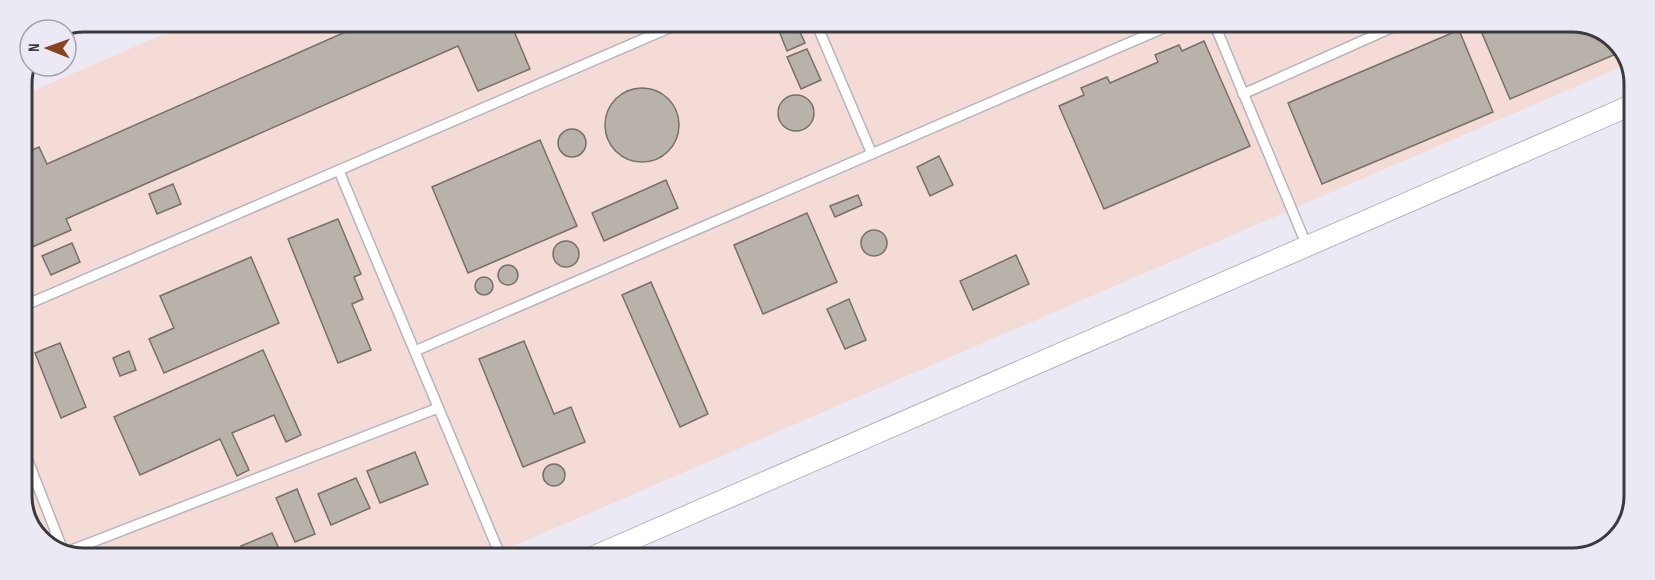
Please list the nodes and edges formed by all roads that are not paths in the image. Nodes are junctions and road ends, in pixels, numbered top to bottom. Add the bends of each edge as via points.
1 (660, 32) edge
2 (820, 32) edge
3 (1154, 32) edge
4 (1218, 32) edge
5 (1382, 32) edge
6 (1243, 94) junction
7 (1623, 109) edge
8 (872, 154) junction
9 (339, 171) junction
10 (1307, 246) junction
11 (32, 302) edge
12 (415, 351) junction
13 (438, 408) junction
14 (32, 471) edge
15 (57, 534) junction
16 (51, 537) edge
17 (60, 543) edge
18 (78, 549) edge
19 (498, 549) edge
20 (610, 549) edge

1 - 9 lane
2 - 8 lane
3 - 8 lane
4 - 6 lane
5 - 6 lane
6 - 10 lane
7 - 10 street
8 - 12 lane
9 - 11 lane
9 - 12 lane
10 - 20 street
12 - 13 lane
13 - 18 lane
13 - 19 lane
14 - 15 lane
15 - 16 lane
15 - 17 lane

